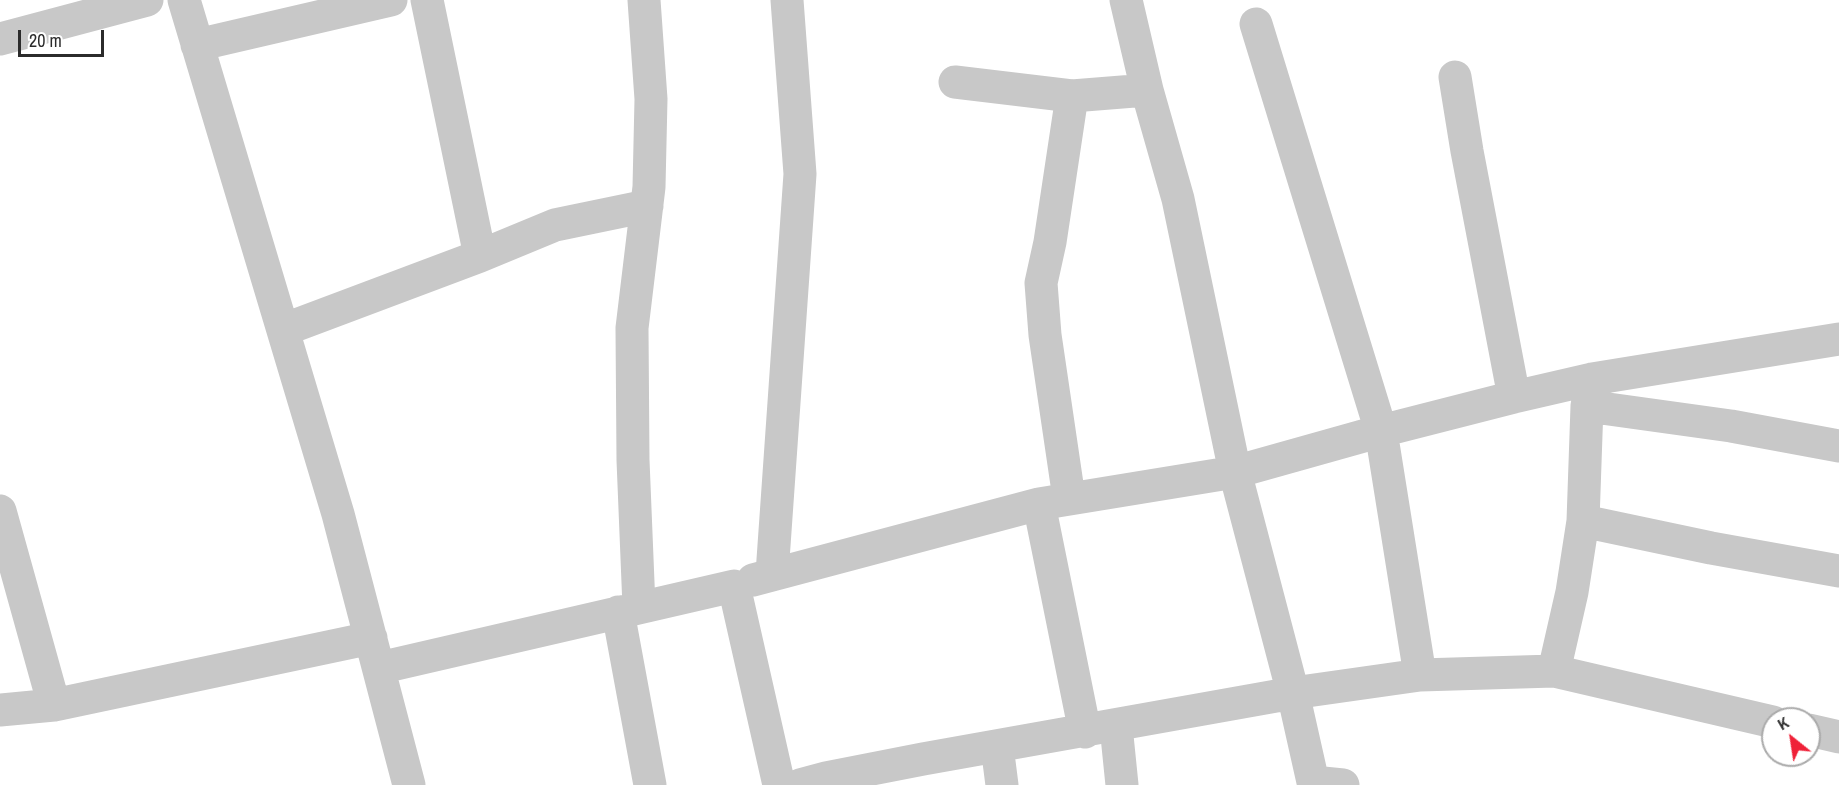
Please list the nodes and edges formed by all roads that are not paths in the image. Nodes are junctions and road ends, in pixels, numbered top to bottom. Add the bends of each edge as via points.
1 (147, 0) edge
2 (184, 0) edge
3 (391, 0) edge
4 (427, 0) edge
5 (644, 0) edge
6 (787, 0) edge
7 (1126, 0) edge
8 (1256, 24) dead end
9 (0, 39) edge
10 (197, 45) junction
11 (1455, 77) dead end
12 (955, 82) dead end
13 (1147, 90) junction
14 (1072, 96) junction
15 (647, 206) junction
16 (480, 256) junction
17 (283, 330) junction
18 (1839, 339) edge
19 (1589, 392) junction
20 (1514, 397) junction
21 (1381, 431) junction
22 (1839, 446) edge
23 (1235, 472) junction
24 (1054, 501) junction
25 (0, 511) edge
26 (1582, 521) junction
27 (1839, 571) edge
28 (772, 574) junction
29 (734, 586) junction
30 (628, 609) junction
31 (375, 653) junction
32 (1554, 671) junction
33 (1420, 675) junction
34 (1293, 693) junction
35 (54, 705) junction
36 (0, 710) edge
37 (1761, 719) edge
38 (1100, 729) junction
39 (1821, 733) edge
40 (1839, 737) edge
41 (997, 746) junction
42 (924, 772) edge
43 (798, 784) edge
44 (1323, 784) edge
45 (409, 785) edge
46 (650, 785) edge
47 (1002, 785) edge
48 (1122, 785) edge

1 - 9 street
2 - 10 street
3 - 10 street
4 - 16 street
5 - 15 street via 651,99
6 - 28 street via 800,174
7 - 13 street
8 - 21 street
10 - 17 street
11 - 20 street
12 - 14 street
13 - 14 street
13 - 23 street via 1178,199
14 - 24 street via 1041,284
15 - 16 street via 555,225
15 - 30 street via 632,328
16 - 17 street
17 - 31 street
18 - 19 street
19 - 20 street
19 - 22 street via 1731,426
19 - 26 street
20 - 21 street
21 - 23 street
21 - 33 street
23 - 24 street
23 - 34 street
24 - 28 street
24 - 38 street
25 - 35 street
26 - 27 street
26 - 32 street via 1572,592
28 - 29 street
29 - 30 street
29 - 43 street
30 - 31 street
30 - 46 street
31 - 35 street
31 - 45 street
32 - 33 street
32 - 37 street
33 - 34 street
34 - 38 street
34 - 44 street
35 - 36 street
38 - 41 street
38 - 48 street
39 - 40 street
41 - 42 street
41 - 47 street
42 - 43 street via 826,778

